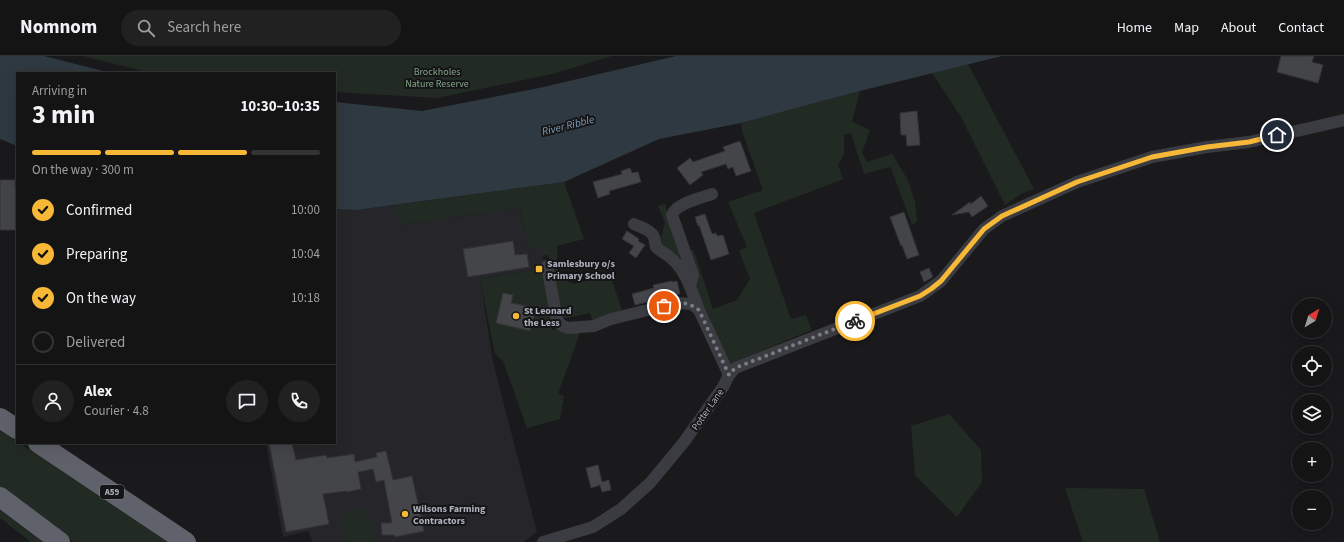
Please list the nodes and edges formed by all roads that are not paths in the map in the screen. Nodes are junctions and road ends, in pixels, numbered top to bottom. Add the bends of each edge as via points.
1 (1344, 120) edge
2 (712, 194) dead end
3 (634, 224) dead end
4 (547, 266) dead end
5 (690, 285) junction
6 (699, 310) junction
7 (729, 375) junction
8 (0, 418) edge
9 (16, 428) edge
10 (39, 444) edge
11 (0, 498) edge
12 (60, 542) edge
13 (186, 542) edge
14 (543, 542) edge

1 - 7 street, Potter Lane via 1249,142 1152,157 1077,182 1002,216 984,229 941,281 920,296 735,368
2 - 5 street via 679,206 672,215 693,275
3 - 5 street via 648,230 654,236 656,247 672,259
4 - 6 street via 557,320 568,328 594,326 611,319 677,303 692,304
5 - 6 street
6 - 7 street
7 - 14 street, Potter Lane via 684,442 650,483 621,510 593,527
8 - 9 highway
10 - 13 highway, A59
11 - 12 highway

